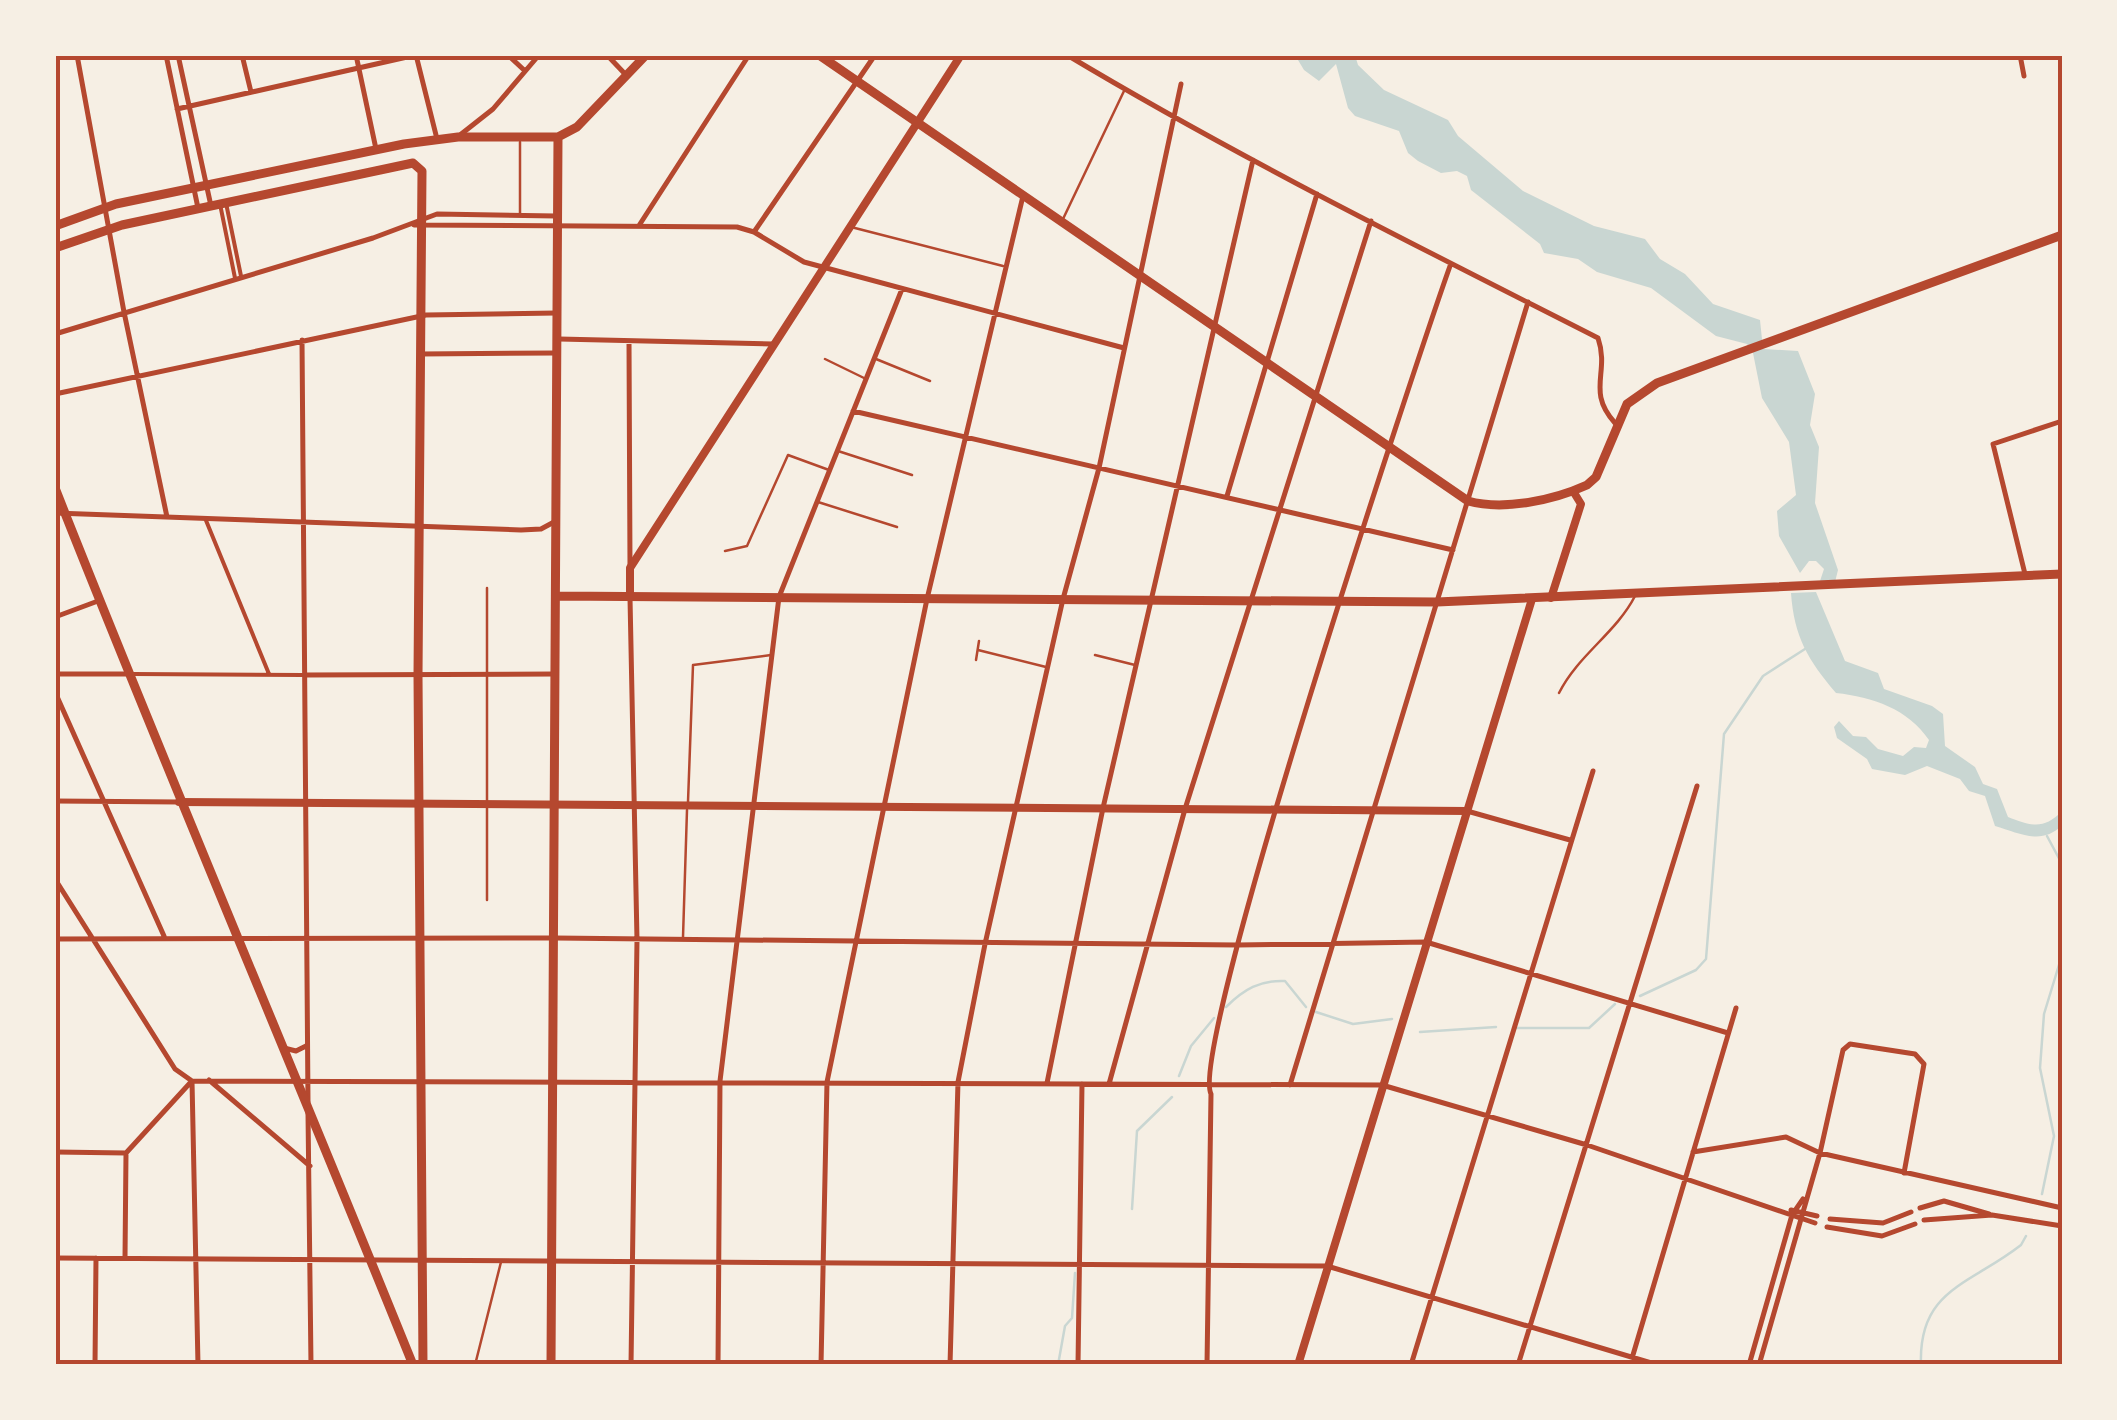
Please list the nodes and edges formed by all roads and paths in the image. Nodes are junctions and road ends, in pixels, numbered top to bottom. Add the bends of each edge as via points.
1 (76, 55) edge
2 (166, 55) edge
3 (178, 55) edge
4 (242, 55) edge
5 (356, 55) edge
6 (416, 55) edge
7 (508, 55) edge
8 (539, 55) edge
9 (607, 55) edge
10 (646, 55) edge
11 (749, 55) edge
12 (818, 55) edge
13 (876, 55) edge
14 (960, 55) edge
15 (1067, 55) edge
16 (2020, 55) edge
17 (358, 68) junction
18 (525, 71) junction
19 (626, 75) junction
20 (2024, 76) dead end
21 (856, 82) junction
22 (1181, 84) dead end
23 (1125, 90) junction
24 (250, 92) junction
25 (190, 106) junction
26 (177, 109) junction
27 (1174, 119) junction
28 (917, 123) junction
29 (520, 136) junction
30 (458, 137) junction
31 (558, 137) junction
32 (437, 139) junction
33 (376, 150) junction
34 (1253, 160) junction
35 (243, 178) junction
36 (207, 186) junction
37 (194, 189) junction
38 (1318, 194) junction
39 (1023, 196) junction
40 (247, 198) junction
41 (219, 204) junction
42 (103, 208) junction
43 (198, 208) junction
44 (520, 215) junction
45 (556, 221) junction
46 (1370, 221) junction
47 (1061, 222) junction
48 (419, 224) junction
49 (640, 224) junction
50 (55, 226) edge
51 (850, 227) junction
52 (107, 228) junction
53 (754, 232) junction
54 (2062, 235) edge
55 (55, 248) edge
56 (1006, 266) junction
57 (1450, 266) junction
58 (824, 267) junction
59 (1138, 274) junction
60 (238, 277) junction
61 (902, 289) junction
62 (1528, 302) junction
63 (124, 312) junction
64 (556, 312) junction
65 (995, 314) junction
66 (422, 316) junction
67 (1214, 326) junction
68 (55, 334) edge
69 (556, 339) junction
70 (302, 340) junction
71 (629, 340) junction
72 (774, 344) junction
73 (1124, 348) junction
74 (556, 353) junction
75 (420, 354) junction
76 (874, 358) junction
77 (825, 359) dead end
78 (1267, 363) junction
79 (138, 378) junction
80 (866, 379) junction
81 (930, 380) dead end
82 (55, 394) edge
83 (1316, 396) junction
84 (853, 411) junction
85 (2062, 421) edge
86 (1616, 423) junction
87 (965, 438) junction
88 (1387, 445) junction
89 (838, 451) junction
90 (1099, 468) junction
91 (830, 470) junction
92 (912, 476) dead end
93 (1178, 484) junction
94 (55, 488) edge
95 (1573, 491) junction
96 (1227, 496) junction
97 (1468, 500) junction
98 (817, 502) junction
99 (1279, 510) junction
100 (60, 514) edge
101 (168, 517) junction
102 (205, 518) junction
103 (556, 521) junction
104 (303, 522) junction
105 (418, 526) junction
106 (898, 526) dead end
107 (1362, 529) junction
108 (725, 550) dead end
109 (1453, 550) junction
110 (630, 568) junction
111 (2062, 574) edge
112 (2026, 578) junction
113 (486, 588) dead end
114 (1636, 594) junction
115 (556, 596) junction
116 (630, 596) junction
117 (780, 598) junction
118 (1532, 598) junction
119 (1551, 598) junction
120 (927, 599) junction
121 (1063, 599) junction
122 (1151, 600) junction
123 (98, 601) junction
124 (1340, 601) junction
125 (1250, 602) junction
126 (1437, 602) junction
127 (55, 617) edge
128 (979, 642) dead end
129 (978, 650) junction
130 (772, 654) junction
131 (1095, 655) dead end
132 (976, 660) dead end
133 (1136, 666) junction
134 (1048, 667) junction
135 (55, 674) edge
136 (127, 674) junction
137 (269, 674) junction
138 (303, 674) junction
139 (418, 674) junction
140 (487, 674) junction
141 (556, 674) junction
142 (55, 692) edge
143 (1559, 692) dead end
144 (1593, 770) dead end
145 (1697, 786) dead end
146 (104, 800) junction
147 (55, 801) edge
148 (179, 802) junction
149 (308, 802) junction
150 (419, 804) junction
151 (487, 804) junction
152 (556, 804) junction
153 (635, 805) junction
154 (688, 805) junction
155 (753, 806) junction
156 (881, 807) junction
157 (1016, 808) junction
158 (1104, 808) junction
159 (1185, 808) junction
160 (1278, 810) junction
161 (1373, 810) junction
162 (1467, 811) junction
163 (1570, 840) junction
164 (55, 879) edge
165 (487, 900) dead end
166 (238, 936) junction
167 (164, 937) junction
168 (308, 938) junction
169 (423, 938) junction
170 (555, 938) junction
171 (93, 939) junction
172 (55, 940) edge
173 (637, 940) junction
174 (683, 940) junction
175 (739, 940) junction
176 (855, 941) junction
177 (1334, 942) junction
178 (1426, 942) junction
179 (985, 944) junction
180 (1076, 944) junction
181 (1146, 944) junction
182 (1237, 946) junction
183 (1530, 972) junction
184 (1630, 1003) junction
185 (1736, 1008) dead end
186 (1728, 1033) junction
187 (308, 1044) junction
188 (281, 1046) junction
189 (295, 1078) junction
190 (308, 1078) junction
191 (424, 1078) junction
192 (208, 1079) junction
193 (192, 1080) junction
194 (554, 1080) junction
195 (633, 1082) junction
196 (720, 1082) junction
197 (827, 1082) junction
198 (958, 1082) junction
199 (1047, 1083) junction
200 (1082, 1084) junction
201 (1109, 1084) junction
202 (1290, 1085) junction
203 (1382, 1085) junction
204 (1207, 1086) junction
205 (308, 1106) junction
206 (1486, 1113) junction
207 (1587, 1144) junction
208 (55, 1152) edge
209 (1693, 1152) junction
210 (126, 1153) junction
211 (1820, 1153) junction
212 (310, 1166) junction
213 (1904, 1173) junction
214 (1685, 1177) junction
215 (1804, 1196) junction
216 (1920, 1208) dead end
217 (2062, 1208) edge
218 (1793, 1212) junction
219 (1911, 1212) dead end
220 (1992, 1215) junction
221 (1802, 1216) junction
222 (1830, 1219) dead end
223 (1816, 1220) dead end
224 (1924, 1220) dead end
225 (1915, 1224) dead end
226 (2062, 1226) edge
227 (1827, 1227) dead end
228 (196, 1257) junction
229 (55, 1258) edge
230 (96, 1258) junction
231 (125, 1258) junction
232 (309, 1258) junction
233 (370, 1259) junction
234 (423, 1259) junction
235 (501, 1260) junction
236 (552, 1260) junction
237 (631, 1260) junction
238 (719, 1262) junction
239 (821, 1262) junction
240 (951, 1263) junction
241 (1079, 1264) junction
242 (1207, 1266) junction
243 (1327, 1266) junction
244 (1432, 1296) junction
245 (1530, 1326) junction
246 (1631, 1361) edge
247 (96, 1365) edge
248 (198, 1365) edge
249 (311, 1365) edge
250 (413, 1365) edge
251 (423, 1365) edge
252 (475, 1365) edge
253 (551, 1365) edge
254 (631, 1365) edge
255 (718, 1365) edge
256 (821, 1365) edge
257 (950, 1365) edge
258 (1078, 1365) edge
259 (1206, 1365) edge
260 (1298, 1365) edge
261 (1411, 1365) edge
262 (1518, 1365) edge
263 (1658, 1365) edge
264 (1749, 1365) edge
265 (1759, 1365) edge

1 - 42 street
2 - 26 street
3 - 25 street
4 - 24 street
5 - 17 street
6 - 17 street
6 - 32 street
7 - 18 street
8 - 18 street
9 - 19 street
10 - 19 main road
11 - 49 street
12 - 21 main road
13 - 21 street
14 - 28 street
15 - 23 street
16 - 20 street
17 - 24 street
17 - 33 street
18 - 30 street
19 - 31 main road via 577,127
21 - 28 main road
21 - 53 street
22 - 27 street
23 - 27 street
23 - 47 lane
24 - 25 street
25 - 26 street
25 - 36 street
26 - 37 street
27 - 34 street
27 - 59 street
28 - 39 main road
28 - 51 street
29 - 30 main road
29 - 31 main road
29 - 44 lane
30 - 32 main road
31 - 45 main road
32 - 33 main road
33 - 35 main road
34 - 38 street
34 - 67 street
35 - 36 main road
35 - 40 main road via 238,189
36 - 37 main road
36 - 41 street
37 - 42 main road
37 - 43 street
38 - 46 street
38 - 78 street
39 - 47 main road
39 - 56 street
40 - 41 main road
40 - 48 main road via 413,164 422,171
41 - 43 main road
41 - 60 street
42 - 50 main road
42 - 52 street
43 - 52 main road
44 - 45 street
44 - 48 street via 437,214
45 - 48 street
45 - 49 street
45 - 64 main road
46 - 57 street
46 - 83 street
47 - 59 main road
48 - 60 street
48 - 66 main road
49 - 53 street
51 - 56 lane
51 - 58 street
52 - 55 main road
52 - 63 street
53 - 58 street
54 - 86 main road via 1640,392
56 - 65 street
57 - 62 street
57 - 88 street
58 - 61 street
58 - 72 street
59 - 67 main road
59 - 73 street
60 - 63 street
61 - 65 street
61 - 76 street
62 - 86 street via 1598,338 1598,395
62 - 97 street
63 - 68 street
63 - 79 street
64 - 66 street
64 - 69 main road
65 - 73 street
65 - 87 street
66 - 70 street
66 - 75 main road
67 - 78 main road
67 - 93 street
69 - 71 street
69 - 74 main road
70 - 79 street
70 - 104 street
71 - 72 street
71 - 110 street
72 - 110 street
73 - 90 street
74 - 75 street
74 - 103 main road
75 - 105 main road
76 - 80 street
76 - 81 lane
77 - 80 lane
78 - 83 main road
78 - 96 street
79 - 82 street
79 - 101 street
80 - 84 street
83 - 88 main road
83 - 99 street
84 - 87 street
84 - 89 street
85 - 112 street via 1993,444
86 - 95 main road via 1596,477
87 - 90 street
87 - 120 street
88 - 97 main road
88 - 107 street
89 - 91 street
89 - 92 lane
90 - 93 street
90 - 121 street
91 - 98 street
91 - 108 lane via 788,454 744,550
93 - 96 street
93 - 122 street
94 - 100 main road
95 - 97 main road via 1506,506
95 - 119 street via 1582,504
96 - 99 street
97 - 109 street
98 - 106 lane
98 - 117 street
99 - 107 street
99 - 125 street
100 - 101 street
100 - 123 main road
101 - 102 street
102 - 104 street
102 - 137 street
103 - 105 street via 533,530
103 - 115 main road
104 - 105 street
104 - 138 street
105 - 139 main road
107 - 109 street
107 - 124 street
109 - 126 street
110 - 116 street
111 - 112 main road
112 - 114 main road
113 - 140 lane
114 - 119 main road
114 - 143 lane
115 - 116 main road
115 - 141 main road
116 - 117 main road
116 - 153 street
117 - 120 main road
117 - 130 street
118 - 119 main road
118 - 126 main road
118 - 162 street
120 - 121 main road
120 - 156 street
121 - 122 main road
121 - 134 street
122 - 125 main road
122 - 133 street
123 - 127 street
123 - 136 main road
124 - 125 main road
124 - 126 main road
124 - 160 street
125 - 159 street
126 - 161 street
128 - 129 lane
129 - 132 lane
129 - 134 lane
130 - 154 lane via 693,665
130 - 155 street
131 - 133 lane
133 - 158 street
134 - 157 street
135 - 136 street
136 - 137 street
136 - 148 main road
137 - 138 street
138 - 139 street
138 - 149 street
139 - 140 street
139 - 150 main road
140 - 141 street
140 - 151 lane
141 - 152 main road
142 - 146 street
144 - 163 street
145 - 184 street
146 - 147 street
146 - 148 street
146 - 167 street
148 - 149 street
148 - 166 main road
149 - 150 street
149 - 168 street
150 - 151 street
150 - 169 main road
151 - 152 street
151 - 165 lane
152 - 153 street
152 - 170 main road
153 - 154 street
153 - 173 street
154 - 155 street
154 - 174 lane
155 - 156 street
155 - 175 street
156 - 157 street
156 - 176 street
157 - 158 street
157 - 179 street
158 - 159 street
158 - 180 street
159 - 160 street
159 - 181 street
160 - 161 street
160 - 182 street
161 - 162 street
161 - 177 street
162 - 163 street
162 - 178 street
163 - 183 street
164 - 171 street
166 - 167 street
166 - 168 street
166 - 188 main road
167 - 171 street
168 - 169 street
168 - 187 street
169 - 170 street
169 - 191 main road
170 - 173 street
170 - 194 main road
171 - 172 street
171 - 193 street via 181,1076
173 - 174 street
173 - 195 street
174 - 175 street
175 - 176 street
175 - 196 street
176 - 179 street
176 - 197 street
177 - 178 street
177 - 182 street
177 - 202 street
178 - 183 street
178 - 203 street
179 - 180 street
179 - 198 street
180 - 181 street
180 - 199 street
181 - 182 street
181 - 201 street
182 - 204 street
183 - 184 street
183 - 206 street
184 - 186 street
184 - 207 street
185 - 186 street
186 - 209 street
187 - 188 street via 296,1051
187 - 190 street
188 - 189 main road
189 - 190 street
189 - 192 street
189 - 205 main road
190 - 191 street
190 - 205 street
191 - 194 street
191 - 234 main road
192 - 193 street
192 - 212 street
193 - 210 street
193 - 228 street
194 - 195 street
194 - 236 main road
195 - 196 street
195 - 237 street
196 - 197 street
196 - 238 street
197 - 198 street
197 - 239 street
198 - 199 street
198 - 240 street
199 - 200 street
200 - 201 street
200 - 241 street
201 - 204 street
202 - 203 street
202 - 204 street
203 - 206 street
203 - 243 street
204 - 242 street
205 - 212 street
205 - 233 main road
206 - 207 street
206 - 244 street
207 - 214 street
207 - 245 street
208 - 210 street
209 - 211 street via 1786,1137
209 - 214 street
210 - 231 street
211 - 213 street
211 - 213 street via 1842,1050 1855,1043 1915,1054 1924,1064
211 - 215 street
212 - 232 street
213 - 217 street
214 - 218 street
214 - 246 street
215 - 218 street
215 - 221 street
216 - 220 street via 1944,1201
218 - 221 street
218 - 264 street
219 - 222 street via 1883,1223
220 - 224 street
220 - 226 street
221 - 223 street
221 - 265 street
225 - 227 street via 1882,1236
228 - 231 street
228 - 232 street
228 - 248 street
229 - 230 street
230 - 231 street
230 - 247 street
232 - 233 street
232 - 249 street
233 - 234 street
233 - 250 main road
234 - 235 street
234 - 251 main road
235 - 236 street
235 - 252 lane
236 - 237 street
236 - 253 main road
237 - 238 street
237 - 254 street
238 - 239 street
238 - 255 street
239 - 240 street
239 - 256 street
240 - 241 street
240 - 257 street
241 - 242 street
241 - 258 street
242 - 243 street
242 - 259 street
243 - 244 street
243 - 260 street
244 - 245 street
244 - 261 street
245 - 246 street
245 - 262 street
246 - 263 street

